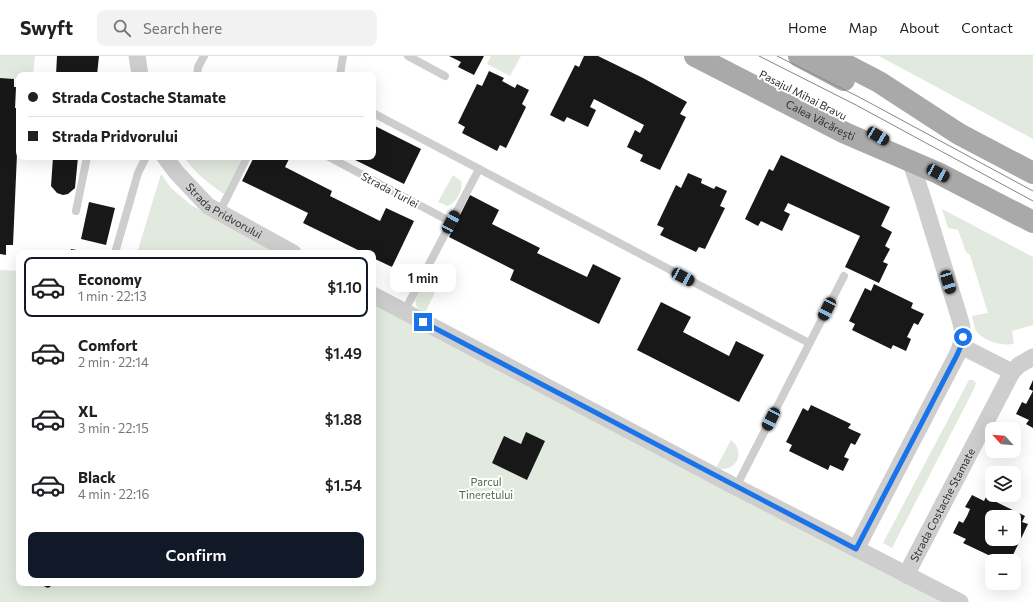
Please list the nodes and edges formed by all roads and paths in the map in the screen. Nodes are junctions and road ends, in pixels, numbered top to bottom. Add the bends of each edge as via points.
1 (137, 56) edge
2 (204, 56) edge
3 (342, 56) edge
4 (408, 56) edge
5 (695, 56) edge
6 (727, 56) edge
7 (830, 56) edge
8 (800, 57) edge
9 (140, 72) edge
10 (197, 72) edge
11 (340, 72) edge
12 (445, 76) dead end
13 (376, 115) edge
14 (959, 134) junction
15 (86, 160) edge
16 (144, 160) edge
17 (167, 160) edge
18 (246, 160) edge
19 (335, 160) edge
20 (910, 160) junction
21 (479, 169) junction
22 (938, 173) junction
23 (1033, 173) edge
24 (76, 211) dead end
25 (219, 213) junction
26 (451, 222) junction
27 (1033, 222) edge
28 (116, 250) edge
29 (288, 250) edge
30 (844, 276) dead end
31 (376, 297) edge
32 (404, 312) junction
33 (809, 343) junction
34 (961, 346) junction
35 (1033, 356) edge
36 (1012, 372) junction
37 (736, 487) junction
38 (856, 549) junction
39 (906, 575) junction
40 (960, 602) edge

1 - 9 street
2 - 10 lane
3 - 11 lane
4 - 12 lane
5 - 20 main road, Calea Văcărești via 845,133
6 - 22 main road, Pasajul Mihai Bravu via 854,121
7 - 14 main road via 879,82
8 - 14 main road via 872,95
13 - 21 lane
14 - 23 main road
15 - 24 lane
16 - 28 lane via 138,173
17 - 25 street, Strada Pridvorului via 200,199
18 - 25 lane
19 - 26 lane, Strada Turlei
20 - 22 main road, Calea Văcărești
20 - 34 street via 961,323
21 - 26 lane
21 - 33 lane
22 - 27 main road, Calea Văcărești
25 - 29 street, Strada Pridvorului
26 - 32 lane
30 - 33 lane
31 - 32 street
32 - 37 street
33 - 37 lane
34 - 36 street
34 - 38 street
35 - 36 street, Strada Costache Stamate
36 - 39 street, Strada Costache Stamate
37 - 38 street
38 - 39 street
39 - 40 street

